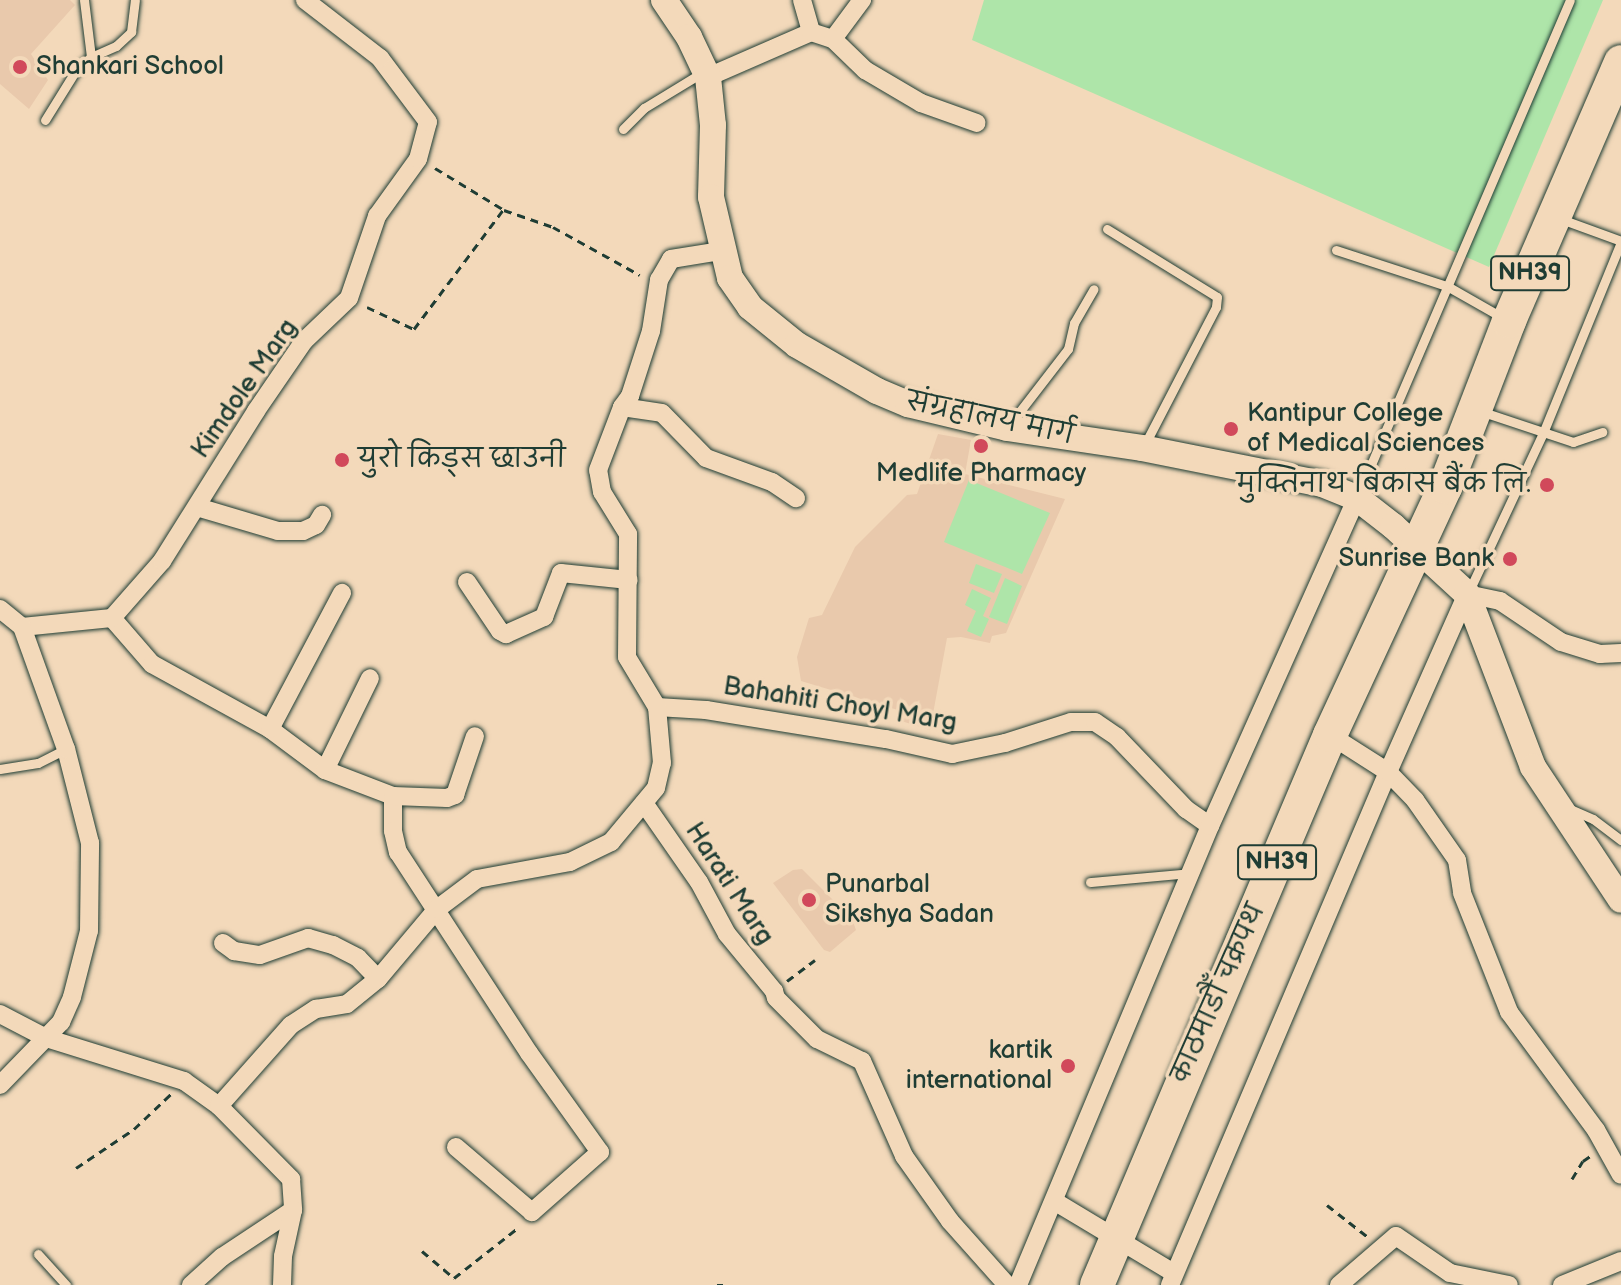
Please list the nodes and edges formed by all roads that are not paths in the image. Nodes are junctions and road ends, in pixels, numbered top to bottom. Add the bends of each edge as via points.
1 (84, 0) edge
2 (135, 0) edge
3 (305, 0) edge
4 (664, 0) edge
5 (802, 0) edge
6 (862, 0) edge
7 (1570, 0) edge
8 (811, 32) junction
9 (833, 39) junction
10 (91, 57) junction
11 (1621, 62) edge
12 (706, 74) junction
13 (45, 120) dead end
14 (977, 123) dead end
15 (623, 129) dead end
16 (1554, 217) junction
17 (1107, 229) dead end
18 (1621, 242) edge
19 (1336, 250) dead end
20 (721, 251) junction
21 (1447, 286) junction
22 (1094, 289) dead end
23 (1509, 321) junction
24 (622, 407) junction
25 (1476, 410) junction
26 (1007, 428) junction
27 (1602, 432) dead end
28 (1543, 433) junction
29 (1142, 448) junction
30 (796, 498) dead end
31 (1357, 498) junction
32 (197, 507) junction
33 (322, 515) dead end
34 (1417, 547) junction
35 (629, 580) junction
36 (467, 582) dead end
37 (342, 593) dead end
38 (1467, 594) junction
39 (0, 609) edge
40 (112, 618) junction
41 (22, 627) junction
42 (1621, 653) edge
43 (370, 678) dead end
44 (657, 707) junction
45 (270, 729) junction
46 (1330, 735) junction
47 (475, 736) dead end
48 (66, 749) junction
49 (0, 769) edge
50 (325, 770) junction
51 (1388, 772) junction
52 (393, 796) junction
53 (1554, 802) junction
54 (644, 803) junction
55 (1210, 826) junction
56 (1621, 840) edge
57 (1191, 873) junction
58 (1090, 882) dead end
59 (1621, 900) edge
60 (437, 909) junction
61 (223, 943) dead end
62 (378, 979) junction
63 (0, 1014) edge
64 (46, 1038) junction
65 (0, 1085) edge
66 (219, 1106) junction
67 (456, 1147) dead end
68 (1621, 1175) edge
69 (1054, 1201) junction
70 (293, 1210) junction
71 (1117, 1240) junction
72 (38, 1254) dead end
73 (1621, 1261) edge
74 (1172, 1279) edge
75 (66, 1285) edge
76 (191, 1285) edge
77 (282, 1285) edge
78 (1007, 1285) edge
79 (1018, 1285) edge
80 (1097, 1285) edge
81 (1339, 1285) edge
82 (1509, 1285) edge
83 (1562, 1285) edge

1 - 10 lane
2 - 10 lane via 131,32
3 - 32 street, Kimdole Marg via 380,58 428,122 418,159 377,216 349,298 304,341
4 - 12 main road, संग्रहालय मार्ग
5 - 8 street
6 - 9 street
7 - 21 lane
8 - 9 street
8 - 12 street
9 - 14 street via 865,70 921,103
10 - 13 lane via 76,70
11 - 16 highway, NH39
12 - 15 lane via 644,108
12 - 20 main road, संग्रहालय मार्ग via 713,125 711,197
16 - 18 lane
16 - 23 highway, NH39
17 - 29 lane via 1217,297
18 - 28 lane
19 - 21 lane
20 - 24 street via 671,259 659,280 651,331
20 - 26 main road, संग्रहालय मार्ग via 730,278 750,307 797,345 908,404
21 - 23 lane
21 - 31 lane
22 - 26 lane via 1074,323 1068,349
23 - 25 highway, NH39
24 - 30 street via 662,413 706,458 772,482
24 - 35 street via 598,470 602,492 628,534
25 - 28 lane
25 - 34 highway, काठमाडाैँ चक्रपथ / NH39
26 - 29 main road, संग्रहालय मार्ग
27 - 28 lane via 1573,442
28 - 38 lane
29 - 31 main road, संग्रहालय मार्ग via 1322,484
31 - 34 main road, संग्रहालय मार्ग
31 - 55 street
32 - 33 street via 278,531 303,531
32 - 40 street, Kimdole Marg via 162,561
34 - 38 main road, संग्रहालय मार्ग
34 - 46 highway, काठमाडाैँ चक्रपथ / NH39
35 - 36 street via 561,573 544,617 506,634
35 - 44 street via 627,657
37 - 45 street
38 - 42 street via 1500,601 1561,642 1600,654
38 - 51 street
38 - 53 main road via 1533,767
39 - 41 street
40 - 41 street
40 - 45 street via 152,664
41 - 48 street
43 - 50 street
44 - 54 street via 662,763 656,788
44 - 55 street, Bahahiti Choyl Marg via 706,710 952,754 1071,722 1095,722
45 - 50 street
46 - 51 street
46 - 71 highway, काठमाडाैँ चक्रपथ / NH39
47 - 52 street via 455,795
48 - 49 lane via 38,763
48 - 64 street via 90,843 89,931 72,997 61,1022
50 - 52 street
51 - 68 street via 1457,860 1462,893 1509,1012
51 - 74 street
52 - 60 street via 398,852
53 - 56 lane via 1593,819
53 - 59 main road
54 - 60 street via 611,842 570,862 477,879
54 - 78 street, Harati Marg via 699,882 727,934 776,998 817,1039 862,1061 904,1156 950,1221
55 - 57 street
57 - 58 lane
57 - 69 street
60 - 62 street
60 - 67 street via 600,1152 532,1212
61 - 62 street via 234,951 260,955 308,938 358,958
62 - 66 street via 347,1004 316,1009 291,1025
63 - 64 street
64 - 65 street
64 - 66 street via 184,1081
66 - 70 street via 291,1179
69 - 71 street
69 - 79 street
70 - 76 street via 222,1257
70 - 77 street
71 - 74 street
71 - 80 highway, NH39
72 - 75 lane
73 - 83 street
81 - 82 street via 1396,1236 1450,1273

